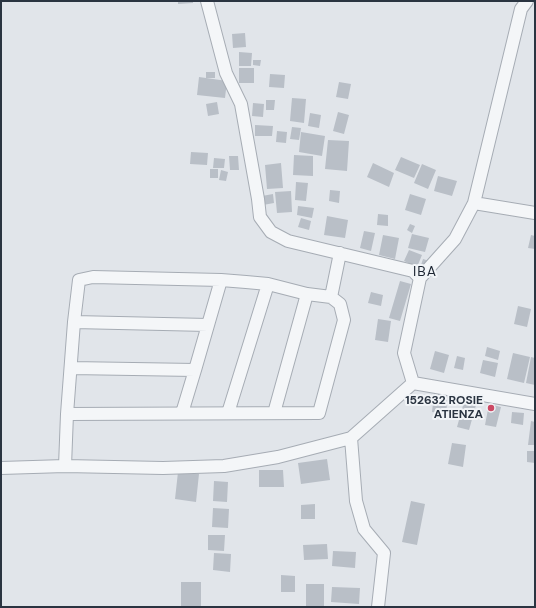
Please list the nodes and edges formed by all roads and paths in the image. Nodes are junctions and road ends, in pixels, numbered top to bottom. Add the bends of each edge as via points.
1 (207, 1) edge
2 (527, 1) edge
3 (474, 203) junction
4 (535, 212) edge
5 (340, 253) junction
6 (420, 278) junction
7 (221, 280) junction
8 (268, 284) junction
9 (307, 294) junction
10 (331, 297) junction
11 (74, 322) junction
12 (208, 325) junction
13 (71, 368) junction
14 (195, 370) junction
15 (413, 383) junction
16 (535, 404) edge
17 (182, 413) junction
18 (228, 413) junction
19 (274, 413) junction
20 (67, 414) junction
21 (350, 438) junction
22 (65, 466) junction
23 (1, 468) edge
24 (378, 607) edge

1 - 5 street via 226,72 241,104 260,217 271,232 288,241
2 - 3 street via 521,9
3 - 4 street
3 - 6 street via 455,238
5 - 6 street via 414,271
5 - 10 street
6 - 15 street via 404,353
7 - 8 street
7 - 11 street via 93,277 79,280
7 - 12 street
8 - 9 street
8 - 18 street
9 - 10 street
9 - 19 street
10 - 19 street via 340,304 344,320 318,413
11 - 12 street
11 - 13 street
12 - 14 street
13 - 14 street
13 - 20 street
14 - 17 street
15 - 16 street
15 - 21 street
17 - 18 street
17 - 20 street
18 - 19 street
20 - 22 street
21 - 22 street via 278,457 224,466
21 - 24 street via 356,501 364,529 384,553
22 - 23 street

